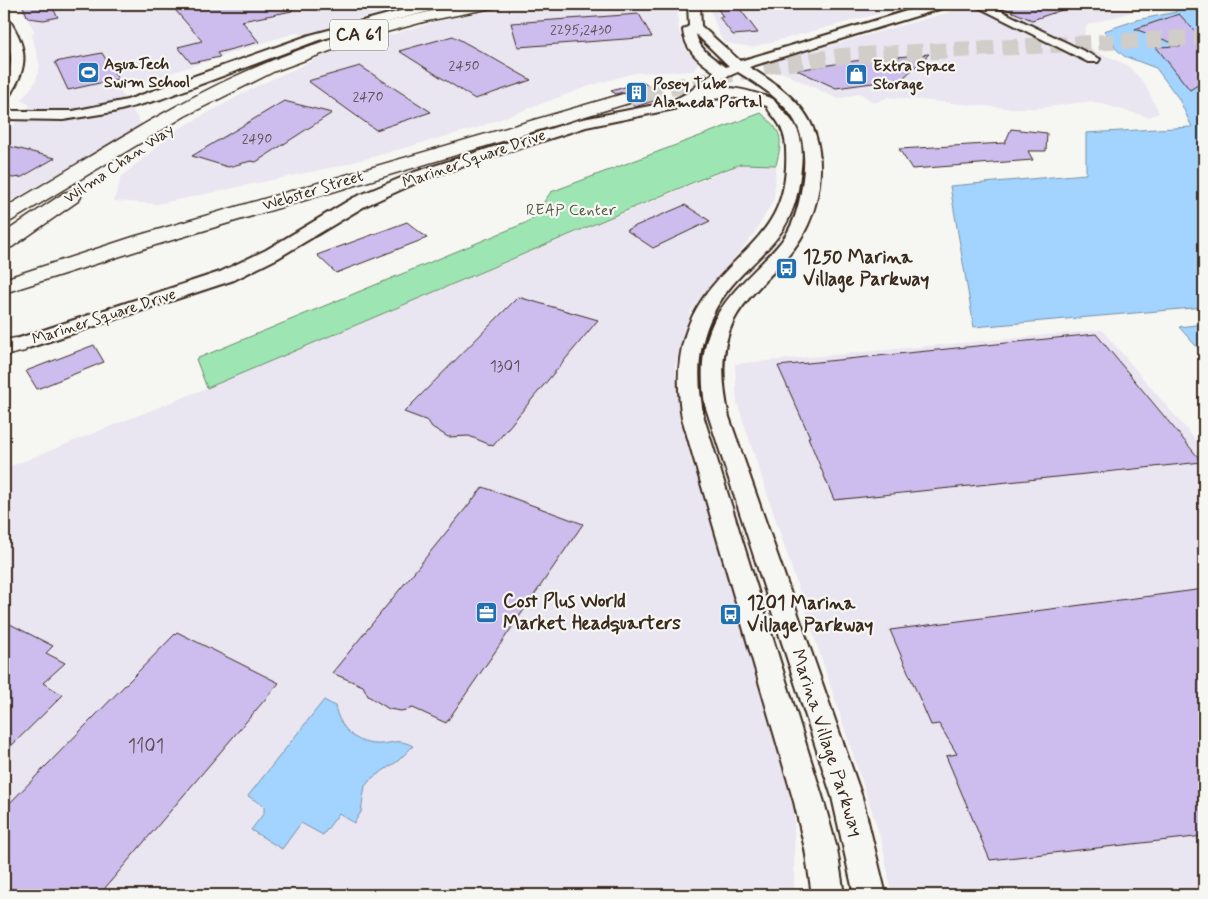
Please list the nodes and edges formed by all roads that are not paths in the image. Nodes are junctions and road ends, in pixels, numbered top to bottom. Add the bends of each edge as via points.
1 (386, 4) edge
2 (441, 4) edge
3 (492, 4) edge
4 (694, 4) edge
5 (942, 4) edge
6 (978, 4) edge
7 (401, 13) junction
8 (4, 21) edge
9 (695, 28) junction
10 (711, 42) junction
11 (795, 48) junction
12 (1093, 59) dead end
13 (739, 66) junction
14 (725, 72) junction
15 (228, 77) junction
16 (4, 94) edge
17 (623, 99) tunnel mouth
18 (685, 101) junction
19 (768, 102) junction
20 (4, 115) edge
21 (4, 217) edge
22 (4, 242) edge
23 (7, 298) edge
24 (8, 348) edge
25 (828, 895) edge
26 (870, 895) edge

1 - 7 street
2 - 7 street
3 - 15 main road, CA 61 via 356,36
4 - 9 street
5 - 11 street, Mariner Square Drive
6 - 12 street
7 - 15 street via 298,43
8 - 16 street via 17,48 19,62
9 - 10 street, Marina Village Parkway
9 - 14 street, Marina Village Parkway via 689,30 695,47
10 - 11 street via 719,48 736,52
10 - 13 street, Marina Village Parkway
11 - 13 street, Mariner Square Drive
13 - 14 street, Mariner Square Drive
13 - 26 street, Marina Village Parkway via 777,91 794,107 808,128 813,159 808,203 800,226 739,297 724,322 714,356 713,395 847,797
14 - 18 street, Mariner Square Drive
14 - 19 street, Marina Village Parkway
15 - 20 street via 78,114
15 - 21 main road, CA 61 via 197,102
15 - 22 main road, Wilma Chan Way via 54,209
17 - 23 main road, Webster Street via 232,216
18 - 19 street via 714,92 732,91
18 - 24 street, Mariner Square Drive via 662,110 582,123 421,175 360,202 272,254 227,276
19 - 25 street, Marina Village Parkway via 787,122 795,147 785,211 773,232 717,292 702,316 689,354 688,395 692,418 809,802

